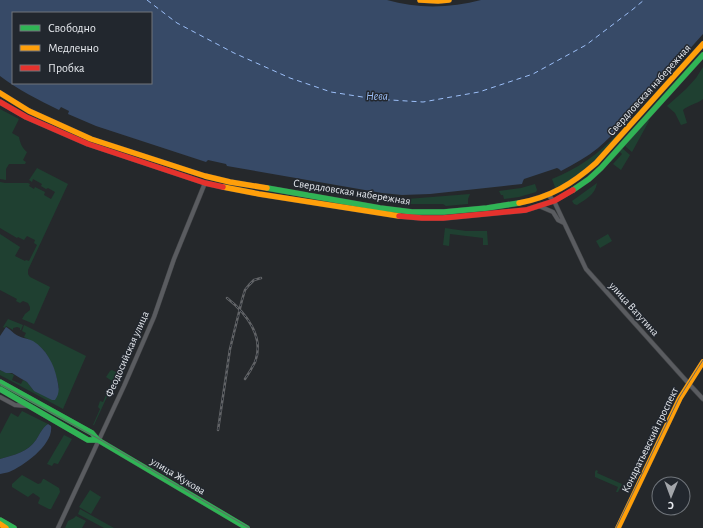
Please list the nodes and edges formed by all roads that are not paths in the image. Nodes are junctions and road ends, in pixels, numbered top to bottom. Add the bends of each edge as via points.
1 (420, 0) edge
2 (449, 0) edge
3 (703, 44) edge
4 (703, 55) edge
5 (0, 93) edge
6 (0, 102) edge
7 (205, 183) junction
8 (549, 196) junction
9 (554, 201) junction
10 (538, 206) junction
11 (564, 223) junction
12 (703, 362) edge
13 (0, 382) edge
14 (689, 384) junction
15 (0, 389) edge
16 (0, 397) edge
17 (703, 399) edge
18 (30, 406) junction
19 (98, 440) junction
20 (0, 520) edge
21 (0, 524) edge
22 (6, 528) edge
23 (14, 528) edge
24 (58, 528) edge
25 (247, 528) edge
26 (618, 528) edge

1 - 2 main road
3 - 8 main road, Свердловская набережная via 596,163 573,182
4 - 9 main road, Свердловская набережная via 601,168 589,179
5 - 8 main road, Свердловская набережная via 29,111 91,139 230,182 399,211 443,212 500,207
6 - 7 main road, Свердловская набережная via 32,120 88,144
7 - 10 main road, Свердловская набережная via 379,214 422,218 459,217 526,210
7 - 19 street, Феодосийская улица via 174,258 154,317
8 - 9 street, улица Ватутина
9 - 10 main road, Свердловская набережная
9 - 11 street, улица Ватутина
10 - 11 street, улица Ватутина via 553,212 558,220
11 - 14 street, улица Ватутина via 586,269
12 - 14 main road, Кондратьевский проспект
13 - 19 main road, улица Жукова via 92,433
14 - 17 street, улица Ватутина
14 - 26 main road, Кондратьевский проспект
15 - 18 main road, улица Жукова
16 - 18 street via 19,406
18 - 19 main road, улица Жукова via 88,440
19 - 24 street, Феодосийская улица
19 - 25 main road, улица Жукова
20 - 23 main road
21 - 22 main road

